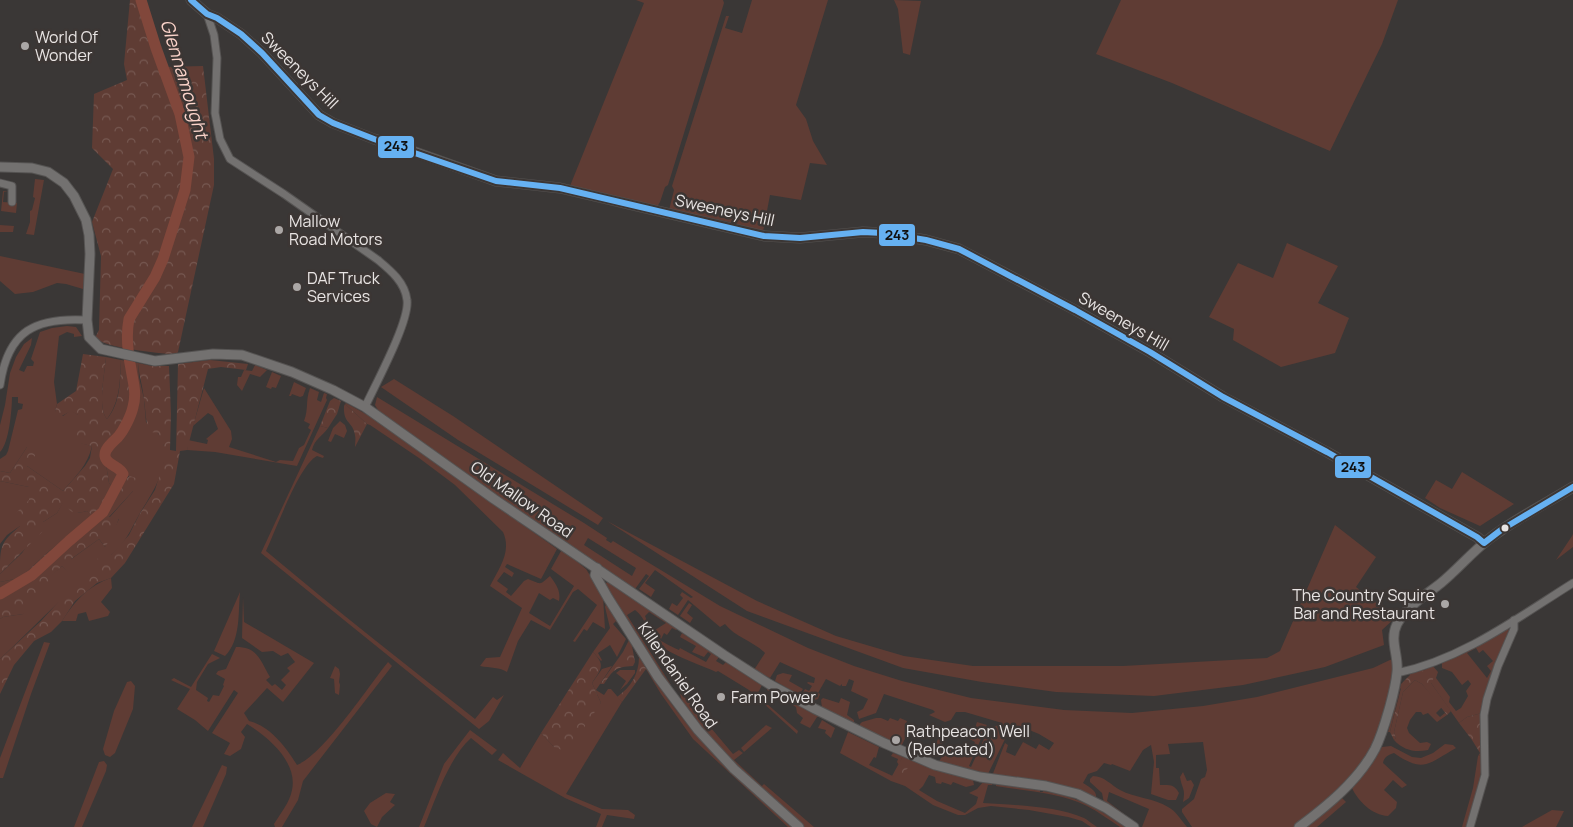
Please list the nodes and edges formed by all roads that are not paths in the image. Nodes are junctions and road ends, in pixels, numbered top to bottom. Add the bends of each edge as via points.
1 (191, 0) edge
2 (207, 14) junction
3 (0, 167) edge
4 (0, 183) edge
5 (12, 202) dead end
6 (87, 320) junction
7 (0, 385) edge
8 (365, 407) junction
9 (1573, 487) edge
10 (1484, 543) junction
11 (597, 568) junction
12 (1573, 584) edge
13 (1514, 620) junction
14 (1397, 673) junction
15 (799, 827) edge
16 (1134, 827) edge
17 (1298, 827) edge
18 (1470, 827) edge

1 - 2 street, Sweeneys Hill
2 - 8 street via 217,58 215,113 220,140 230,159 371,256 402,284 407,300 406,314
2 - 10 street, Sweeneys Hill via 242,34 327,120 496,181 560,188 764,236 800,238 883,233 959,249 1150,352 1227,399 1406,496
3 - 6 street, Old Mallow Road via 48,172 64,183 74,196 86,220 89,235
4 - 5 street via 12,186
6 - 7 street via 50,320 27,331 11,348
6 - 8 street, Old Mallow Road via 89,337 101,349 155,361 213,354 242,355 292,372
8 - 11 street, Old Mallow Road
9 - 10 street
10 - 14 street via 1409,608 1396,626
11 - 15 street, Killendaniel Road via 595,575 608,598 684,712 710,745
11 - 16 street, Old Mallow Road via 740,666 854,729 942,767 1078,794
12 - 13 street
13 - 14 street via 1464,650
13 - 18 street via 1514,629 1487,699 1484,715 1485,775
14 - 17 street via 1381,737 1368,761 1329,803

